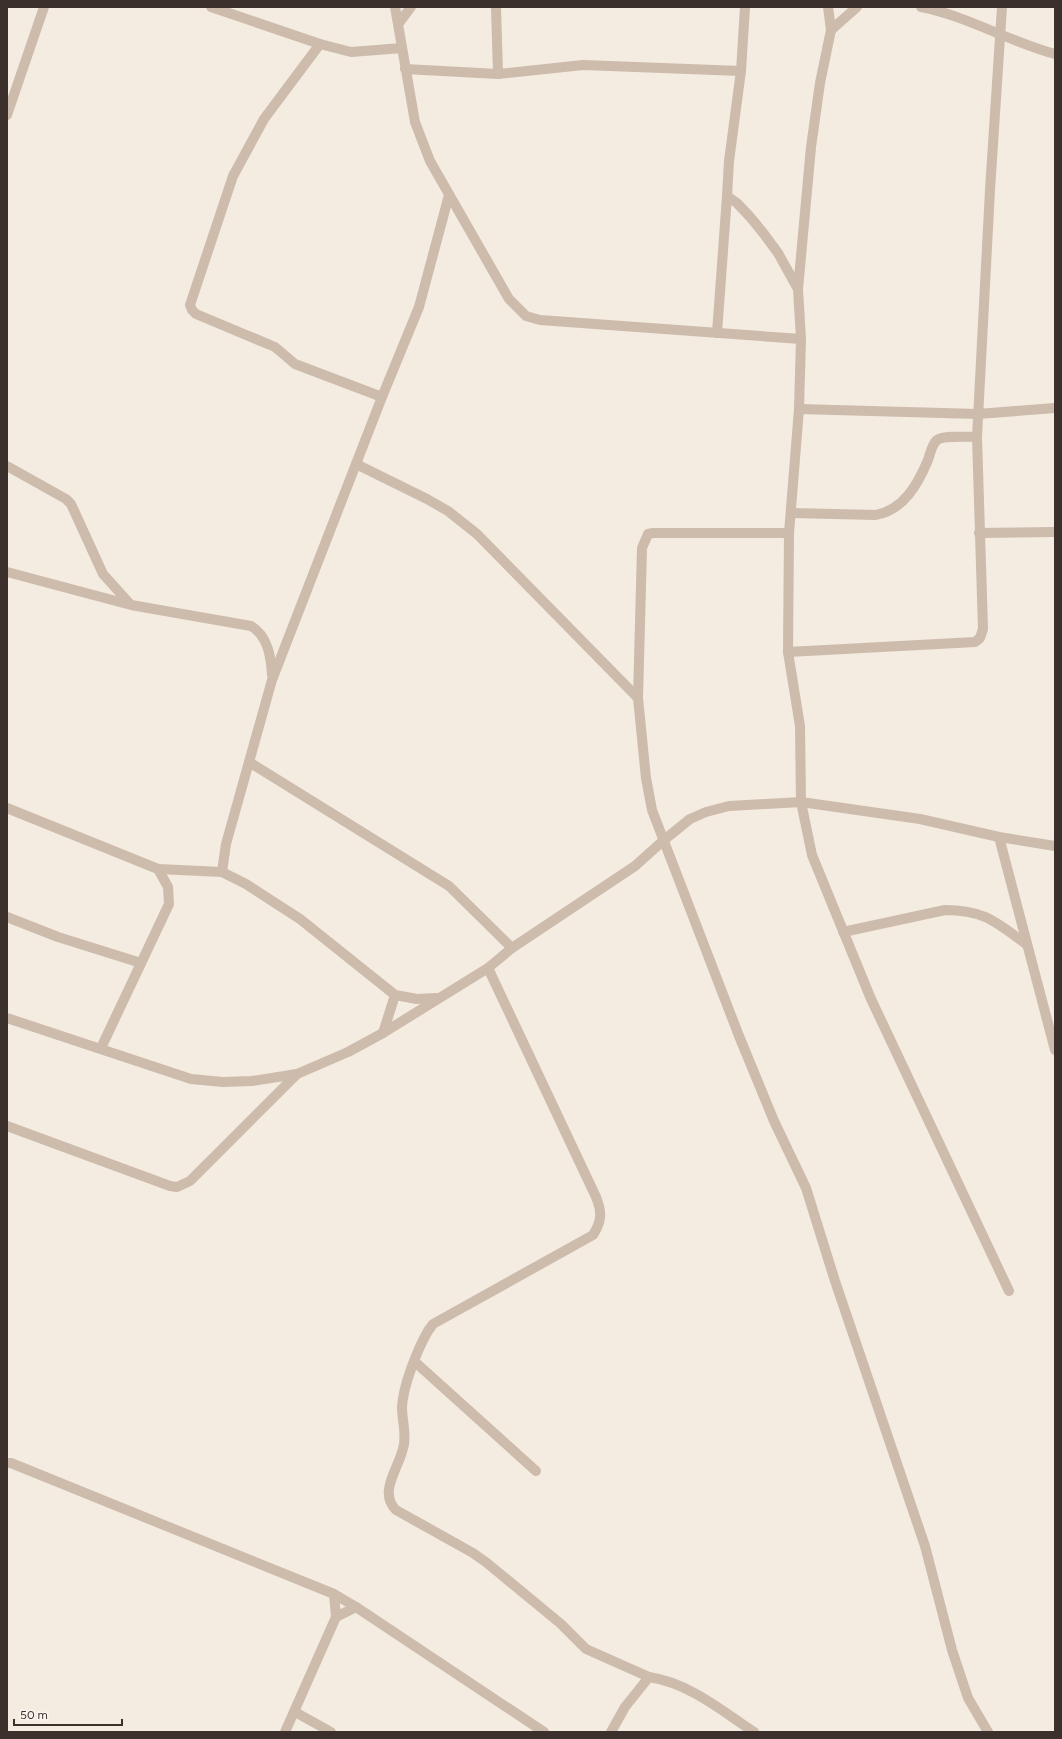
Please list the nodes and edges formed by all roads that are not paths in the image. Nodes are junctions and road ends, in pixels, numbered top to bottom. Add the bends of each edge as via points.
1 (44, 7) edge
2 (211, 7) edge
3 (395, 7) edge
4 (411, 7) edge
5 (496, 7) edge
6 (745, 7) edge
7 (828, 7) edge
8 (856, 7) edge
9 (921, 7) edge
10 (1002, 7) edge
11 (399, 23) junction
12 (831, 30) junction
13 (1000, 35) junction
14 (320, 44) junction
15 (402, 48) junction
16 (1055, 54) edge
17 (405, 69) junction
18 (742, 71) junction
19 (498, 74) junction
20 (11, 94) edge
21 (7, 116) edge
22 (449, 195) junction
23 (727, 196) junction
24 (798, 289) junction
25 (717, 333) junction
26 (801, 339) junction
27 (382, 396) junction
28 (1055, 408) edge
29 (799, 409) junction
30 (978, 414) junction
31 (977, 437) junction
32 (356, 464) junction
33 (7, 466) edge
34 (791, 513) junction
35 (979, 532) junction
36 (1055, 532) edge
37 (790, 533) junction
38 (7, 572) edge
39 (131, 605) junction
40 (788, 652) junction
41 (272, 680) junction
42 (638, 698) junction
43 (249, 762) junction
44 (800, 802) junction
45 (7, 808) edge
46 (1000, 837) junction
47 (664, 840) junction
48 (1055, 846) edge
49 (158, 869) junction
50 (222, 872) junction
51 (7, 917) edge
52 (843, 932) junction
53 (1026, 944) junction
54 (512, 948) junction
55 (141, 963) junction
56 (488, 968) junction
57 (395, 995) junction
58 (438, 997) junction
59 (7, 1018) edge
60 (383, 1033) junction
61 (1053, 1033) edge
62 (101, 1048) junction
63 (1055, 1050) edge
64 (297, 1074) junction
65 (7, 1126) edge
66 (1009, 1291) dead end
67 (415, 1362) junction
68 (7, 1463) edge
69 (536, 1471) dead end
70 (334, 1594) junction
71 (356, 1607) junction
72 (336, 1617) junction
73 (649, 1677) junction
74 (295, 1712) junction
75 (285, 1732) edge
76 (331, 1732) edge
77 (544, 1732) edge
78 (611, 1732) edge
79 (754, 1732) edge
80 (988, 1732) edge

1 - 20 street
2 - 14 street
3 - 11 street
4 - 11 street
5 - 19 street
6 - 18 street
7 - 12 street
8 - 12 street
9 - 13 street via 976,24
10 - 13 street
11 - 15 street
12 - 24 street via 811,147
13 - 16 street
13 - 30 street
14 - 15 street via 351,52
14 - 27 street via 264,119 233,176 190,305 196,314 275,347 295,364
15 - 17 street
17 - 19 street
17 - 22 street via 415,122 430,161
18 - 19 street via 584,65
18 - 23 street via 729,161
20 - 21 street
22 - 25 street via 509,299 526,316 540,320
22 - 27 street via 419,307
23 - 24 street via 764,234
23 - 25 street
24 - 26 street
25 - 26 street
26 - 29 street
27 - 32 street
28 - 30 street
29 - 30 street
29 - 34 street
30 - 31 street
31 - 34 street via 944,437 937,440 918,482 901,503 884,514
31 - 35 street
32 - 41 street
32 - 42 street via 448,511 478,534
33 - 39 street via 71,504 104,574
34 - 37 street
35 - 36 street
35 - 40 street via 982,629 980,638 975,642
37 - 40 street
37 - 42 street via 648,534 642,548
38 - 39 street
39 - 41 street via 251,626 268,648
40 - 44 street via 800,726
41 - 43 street
42 - 47 street via 646,778 652,810
43 - 50 street via 226,844
43 - 54 street via 449,886
44 - 46 street via 920,819
44 - 47 street via 729,806 706,812 690,819
44 - 52 street via 812,855
45 - 49 street
46 - 48 street
46 - 53 street
47 - 54 street via 635,866
47 - 80 street via 739,1036 806,1188 925,1546 952,1650 968,1698
49 - 50 street
49 - 55 street via 168,887 169,904
50 - 57 street via 246,884 300,919
51 - 55 street via 58,937
52 - 53 street via 945,910 962,910 993,919
52 - 66 street via 890,1041
53 - 61 street
54 - 56 street
55 - 62 street
56 - 58 street
56 - 67 street via 596,1197 601,1209 601,1220 593,1235 433,1324 422,1340
57 - 58 street via 417,999
57 - 60 street
58 - 60 street
59 - 62 street
60 - 64 street via 348,1052
61 - 63 street
62 - 64 street via 191,1079 252,1081
64 - 65 street via 190,1182 177,1187
67 - 69 street
67 - 73 street via 406,1384 402,1407 404,1446 388,1490 391,1505 487,1563 561,1624 586,1649
68 - 70 street
70 - 71 street
70 - 72 street
71 - 72 street
71 - 77 street
72 - 74 street
73 - 78 street via 625,1707
73 - 79 street via 684,1687
74 - 75 street
74 - 76 street

